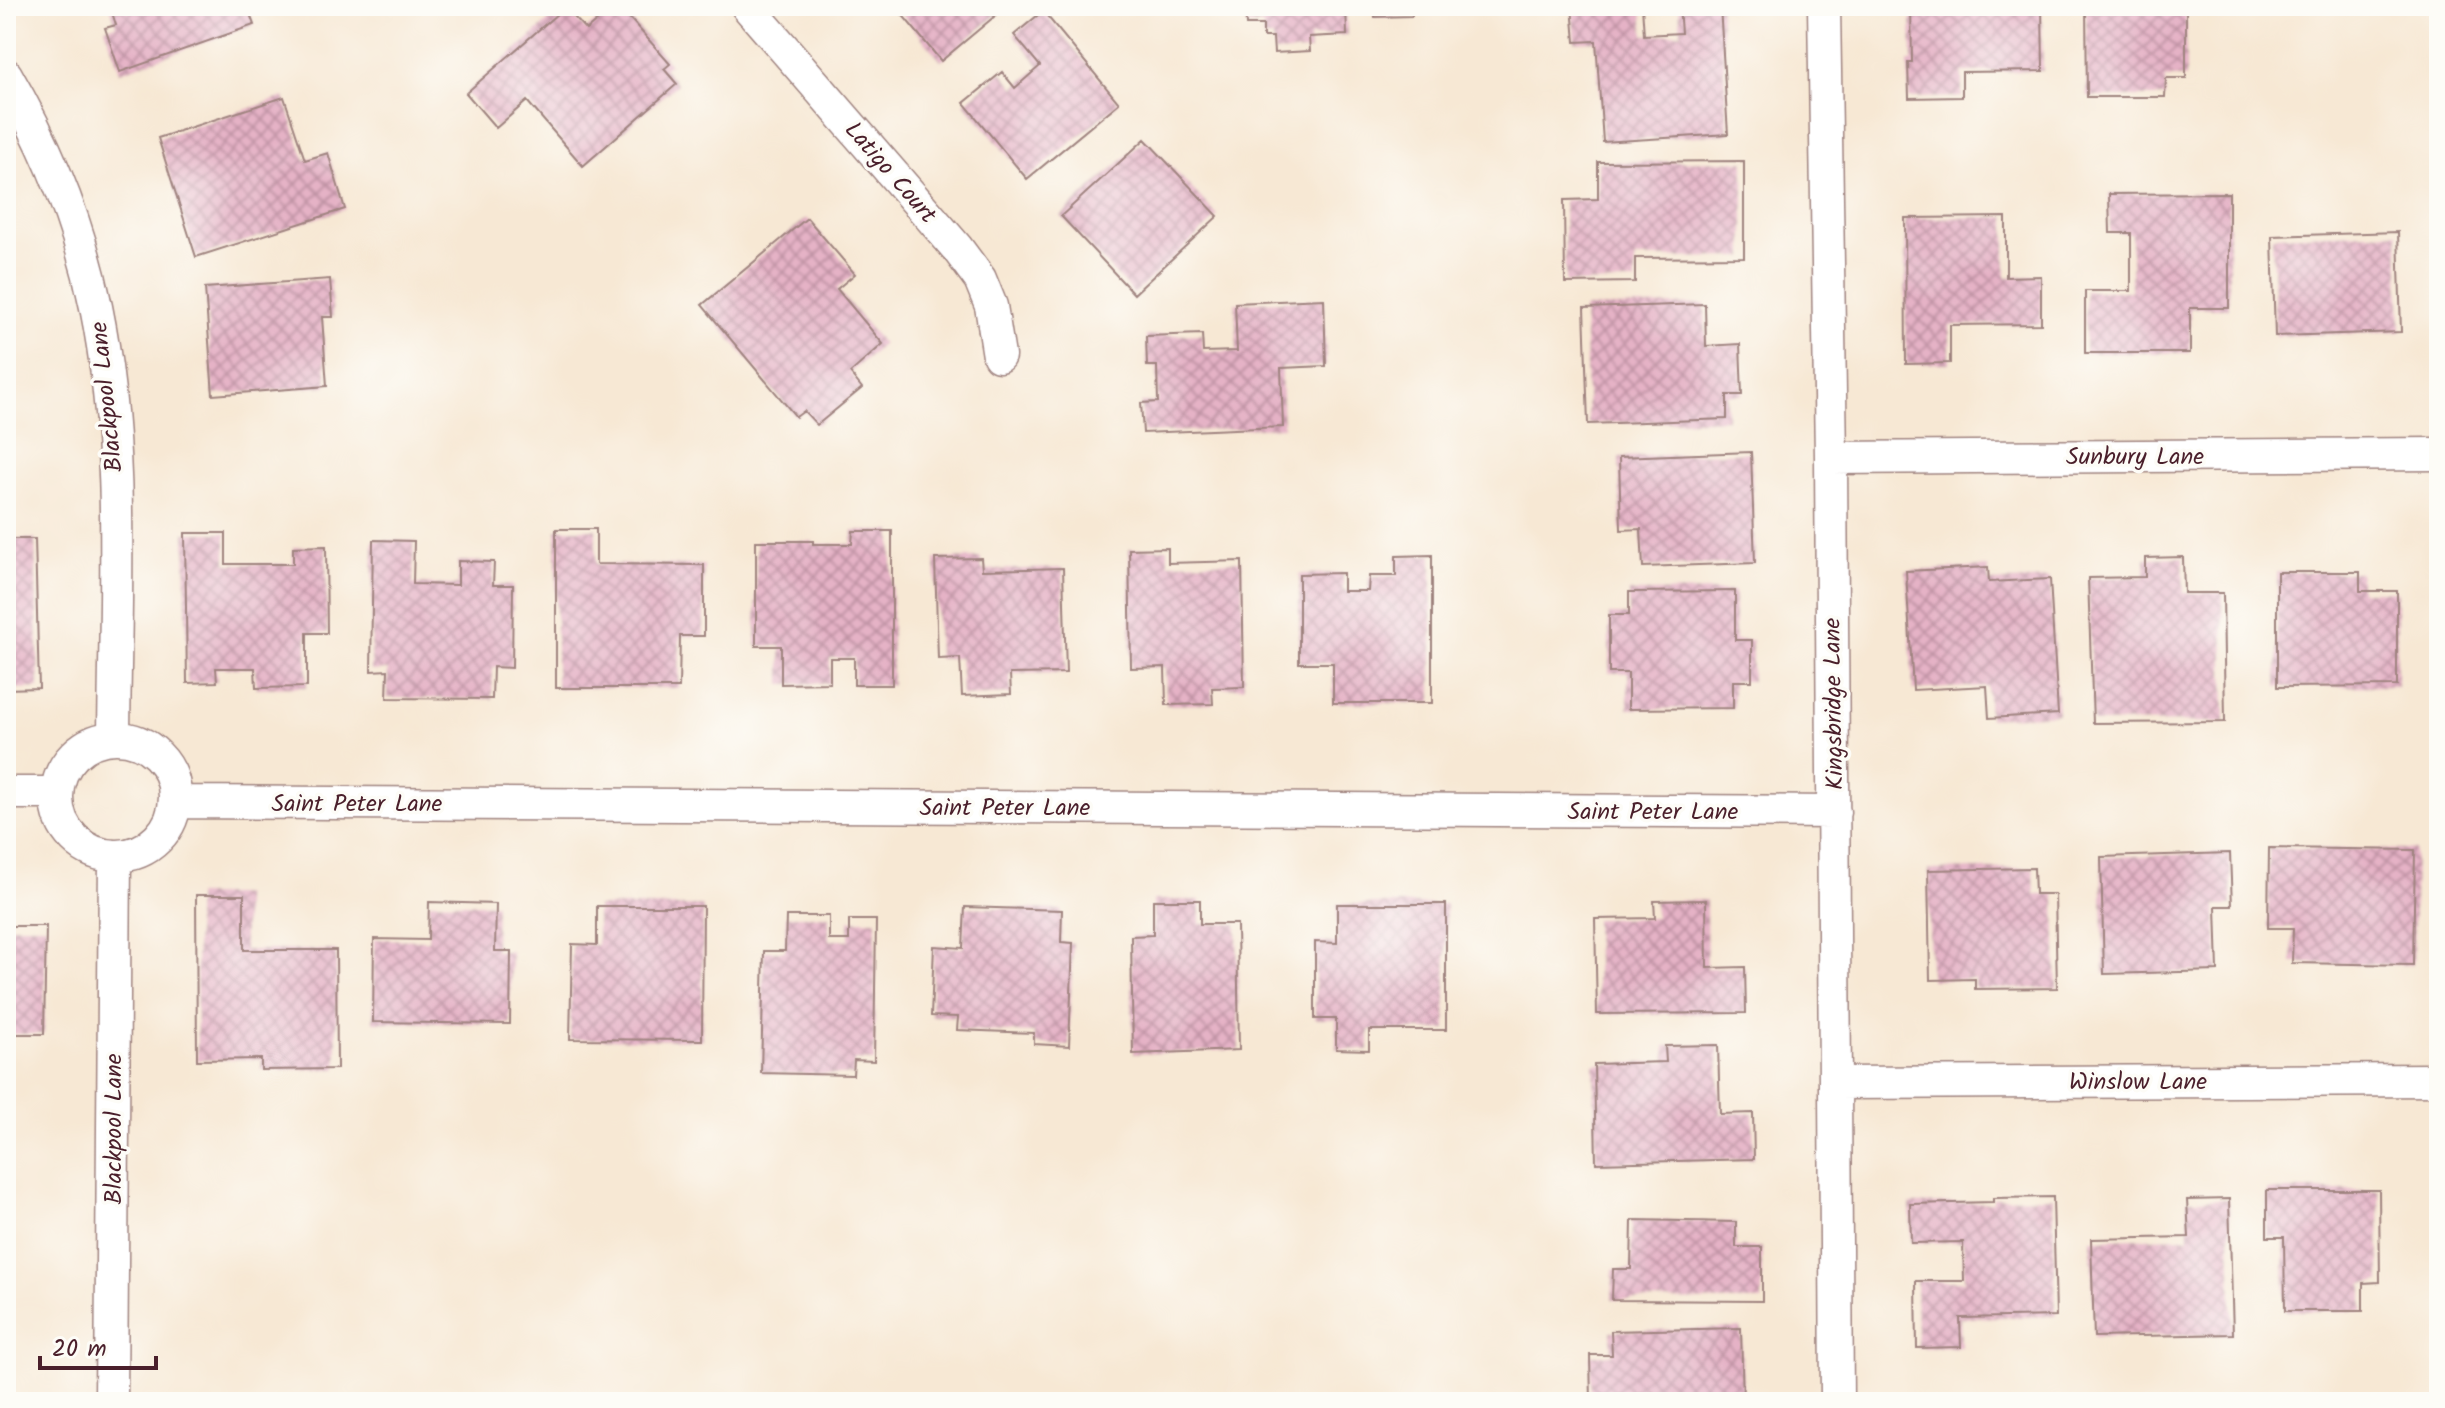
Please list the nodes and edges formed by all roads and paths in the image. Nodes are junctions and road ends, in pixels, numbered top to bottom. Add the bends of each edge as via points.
1 (747, 6) edge
2 (1824, 6) edge
3 (6, 75) edge
4 (999, 356) dead end
5 (2439, 454) edge
6 (1831, 458) junction
7 (114, 737) junction
8 (6, 793) edge
9 (56, 793) junction
10 (176, 802) junction
11 (1834, 812) junction
12 (115, 856) junction
13 (2439, 1080) edge
14 (1836, 1083) junction
15 (111, 1402) edge
16 (1837, 1402) edge

1 - 4 street, Latigo Court via 980,279 991,306
2 - 6 street, Kingsbridge Lane
3 - 7 street, Blackpool Lane via 55,176 96,306 116,477
5 - 6 street, Sunbury Lane
6 - 11 street, Kingsbridge Lane
7 - 9 street via 81,748 68,761
7 - 10 street via 138,742 160,755 175,785
8 - 9 street
9 - 12 street via 63,824 72,837
10 - 11 street, Saint Peter Lane
10 - 12 street via 156,841 130,855
11 - 14 street, Kingsbridge Lane
12 - 15 street, Blackpool Lane
13 - 14 street, Winslow Lane
14 - 16 street, Kingsbridge Lane

